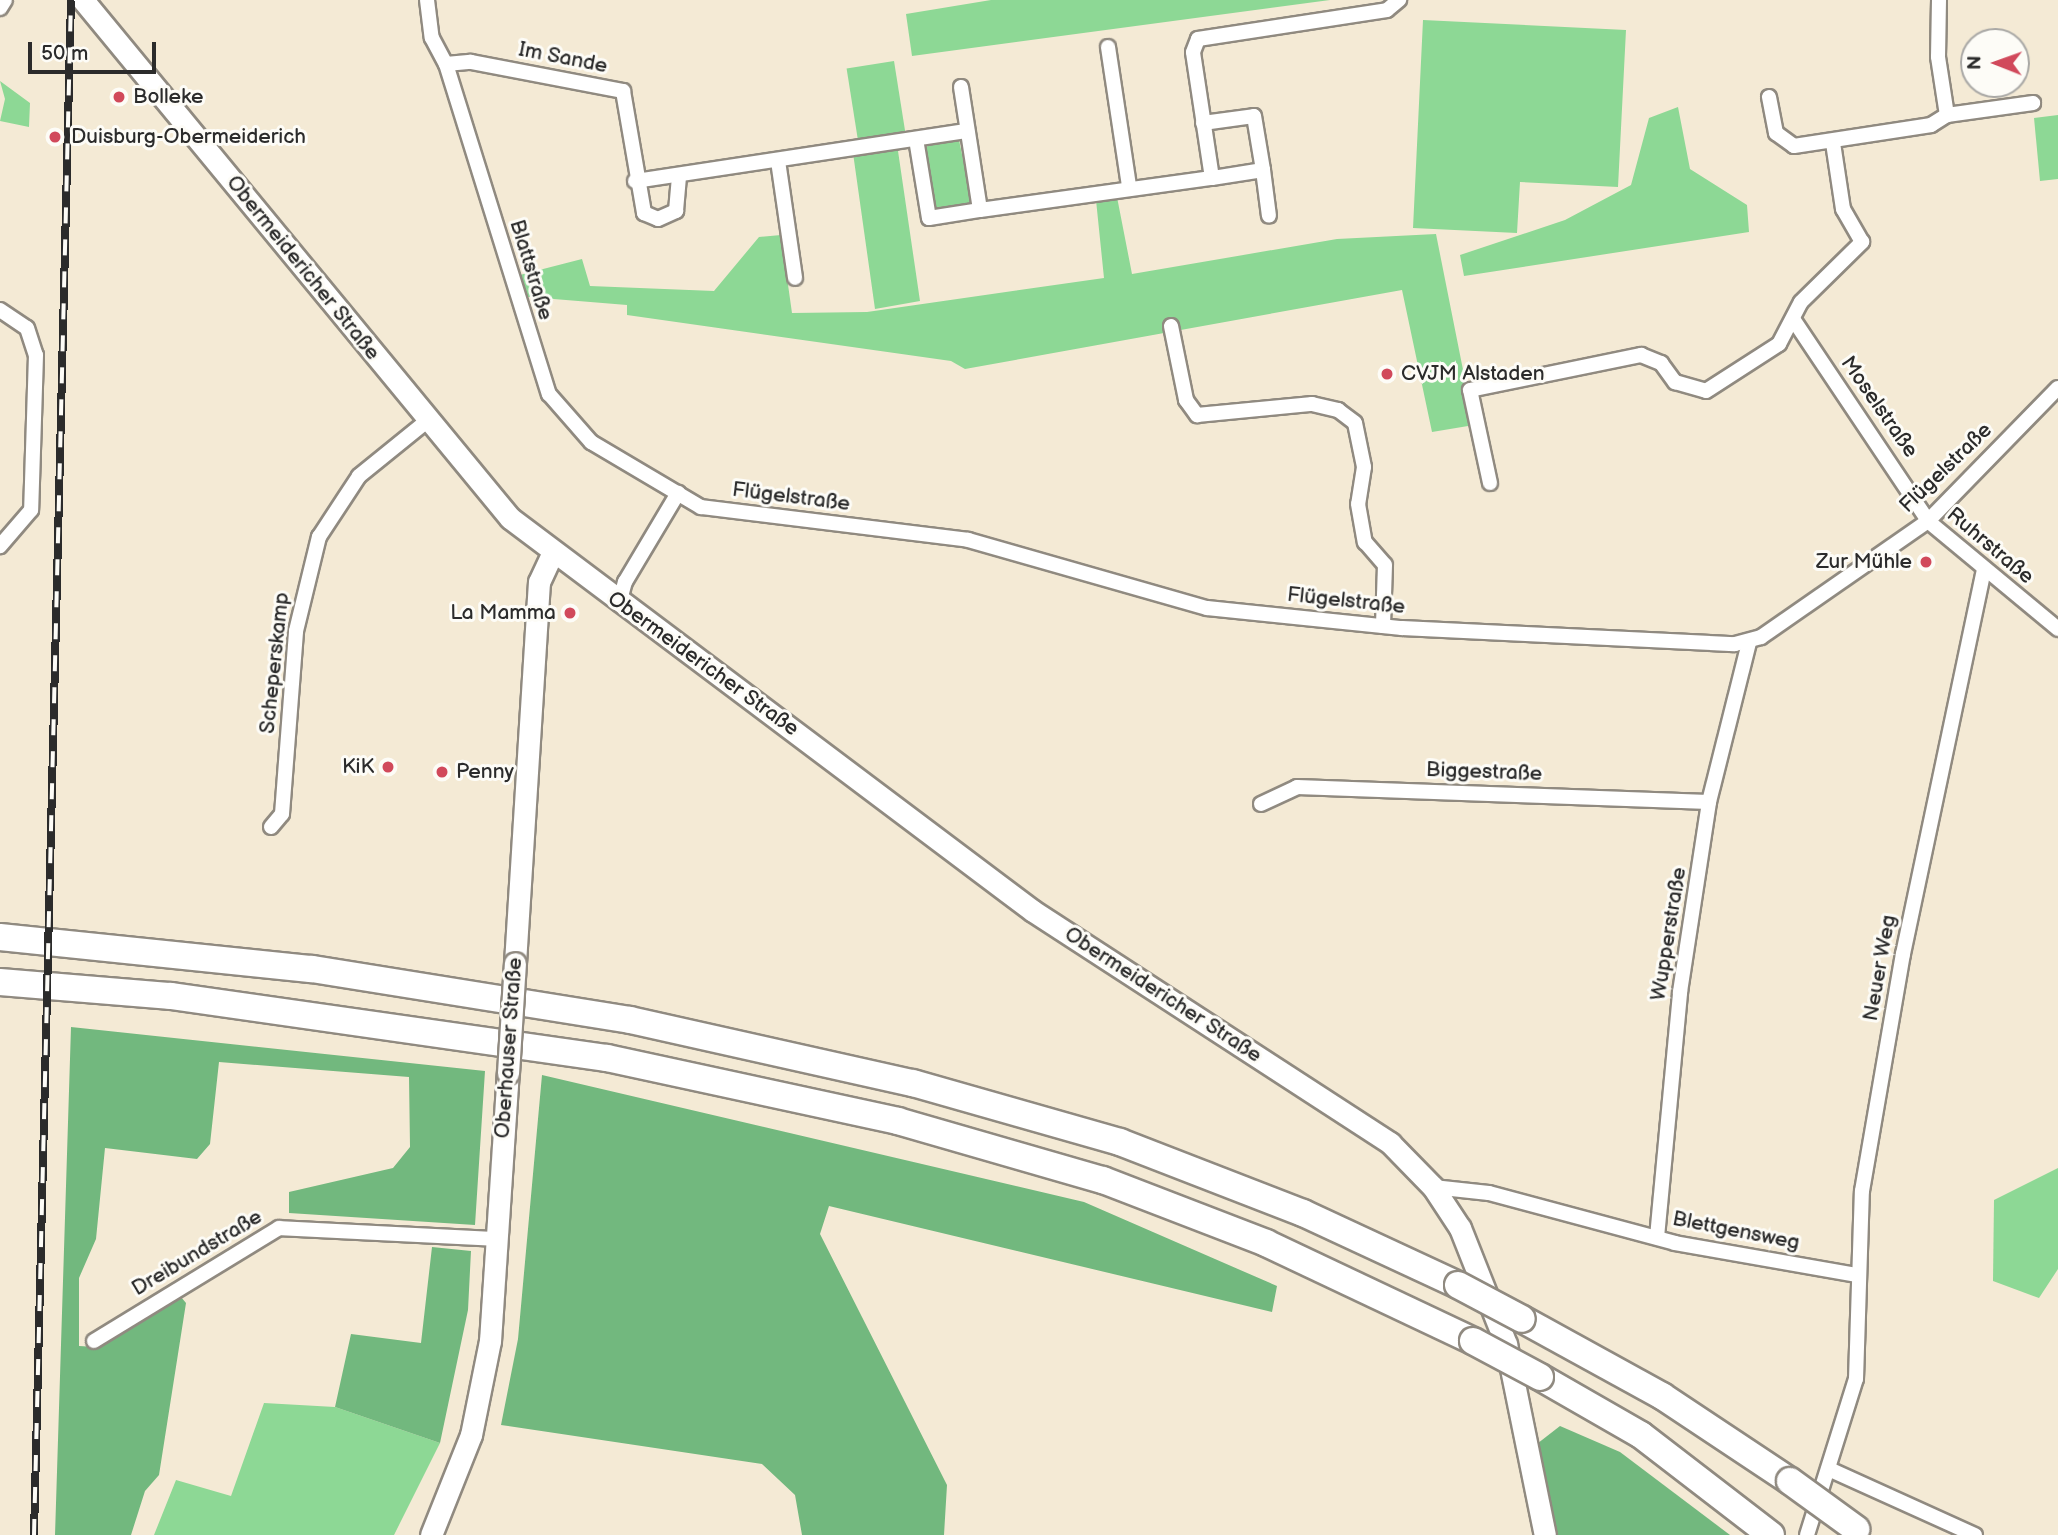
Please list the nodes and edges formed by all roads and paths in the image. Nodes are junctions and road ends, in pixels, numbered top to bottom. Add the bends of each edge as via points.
1 (5, 0) edge
2 (427, 0) edge
3 (1399, 0) edge
4 (1940, 0) edge
5 (92, 4) edge
6 (0, 9) edge
7 (1108, 47) dead end
8 (446, 64) junction
9 (961, 88) dead end
10 (1769, 97) dead end
11 (2033, 103) dead end
12 (1947, 116) junction
13 (1203, 123) junction
14 (967, 131) junction
15 (916, 139) junction
16 (1833, 143) junction
17 (778, 161) junction
18 (1263, 170) junction
19 (679, 176) junction
20 (1212, 178) junction
21 (635, 181) junction
22 (1129, 186) junction
23 (980, 209) junction
24 (1269, 216) dead end
25 (795, 278) dead end
26 (0, 310) edge
27 (1793, 319) junction
28 (1171, 326) dead end
29 (2058, 388) edge
30 (427, 421) junction
31 (1490, 482) dead end
32 (678, 493) junction
33 (1928, 521) junction
34 (0, 546) edge
35 (552, 554) junction
36 (1984, 571) junction
37 (619, 604) junction
38 (1383, 626) junction
39 (2058, 629) edge
40 (1749, 643) junction
41 (1709, 802) junction
42 (1261, 804) dead end
43 (271, 827) dead end
44 (0, 937) edge
45 (0, 982) edge
46 (1433, 1187) junction
47 (1657, 1237) junction
48 (497, 1239) junction
49 (1856, 1275) junction
50 (94, 1341) dead end
51 (1831, 1470) junction
52 (1860, 1532) edge
53 (1768, 1533) edge
54 (431, 1535) edge
55 (1545, 1535) edge
56 (1807, 1535) edge
57 (1975, 1535) edge

1 - 6 street
2 - 8 street, Blattstraße via 432,38
3 - 13 street via 1387,10 1203,35 1193,52
4 - 12 street via 1938,57
5 - 30 main road, Obermeidericher Straße
7 - 22 street
8 - 21 street, Im Sande via 471,62 623,91
8 - 32 street, Blattstraße via 549,394 585,438
9 - 14 street
10 - 16 street via 1782,141 1794,146
11 - 12 street
12 - 16 street via 1931,125
13 - 18 street via 1254,116
13 - 20 street
14 - 15 street
14 - 23 street
15 - 17 street
15 - 23 street via 929,218
16 - 27 street via 1843,209 1862,242 1801,302
17 - 19 street
17 - 25 street
18 - 20 street
18 - 24 street
19 - 21 street
19 - 21 street, Im Sande via 680,204 664,218 640,208
20 - 22 street
22 - 23 street
26 - 34 street via 27,328 36,355 31,510
27 - 31 street via 1779,344 1706,391 1681,386 1661,363 1641,355 1470,390
27 - 33 street, Moselstraße
28 - 38 street via 1186,400 1197,415 1312,404 1338,410 1355,423 1364,467 1358,504 1365,542 1385,565
29 - 33 street, Flügelstraße
30 - 35 main road, Obermeidericher Straße via 510,518
30 - 43 street, Scheperskamp via 359,476 319,537 296,631 282,814
32 - 37 street via 625,582
32 - 38 street, Flügelstraße via 708,508 979,542 1207,608
33 - 36 street, Ruhrstraße
33 - 40 street, Flügelstraße
35 - 37 main road, Obermeidericher Straße
35 - 48 main road, Oberhauser Straße, bridge via 538,596
36 - 39 street, Ruhrstraße
36 - 49 street, Neuer Weg via 1893,1010 1860,1204
37 - 46 main road, Obermeidericher Straße via 1033,911 1390,1143
38 - 40 street, Flügelstraße
40 - 41 street, Wupperstraße
41 - 42 street, Biggestraße via 1306,787
41 - 47 street, Wupperstraße via 1680,992
44 - 52 highway, bridge via 326,971 630,1020 914,1083 1120,1142 1303,1213 1458,1285 1662,1396
45 - 53 highway, bridge via 171,996 607,1058 898,1122 1103,1180 1266,1243 1473,1341 1641,1435
46 - 47 street, Blettgensweg via 1489,1193 1607,1228
46 - 55 main road, Obermeidericher Straße via 1460,1228 1506,1344
47 - 49 street, Blettgensweg
48 - 50 street, Dreibundstraße via 279,1227
48 - 54 main road, Oberhauser Straße via 489,1341 471,1435
49 - 51 street, Neuer Weg via 1856,1379
51 - 56 street, Neuer Weg
51 - 57 street

